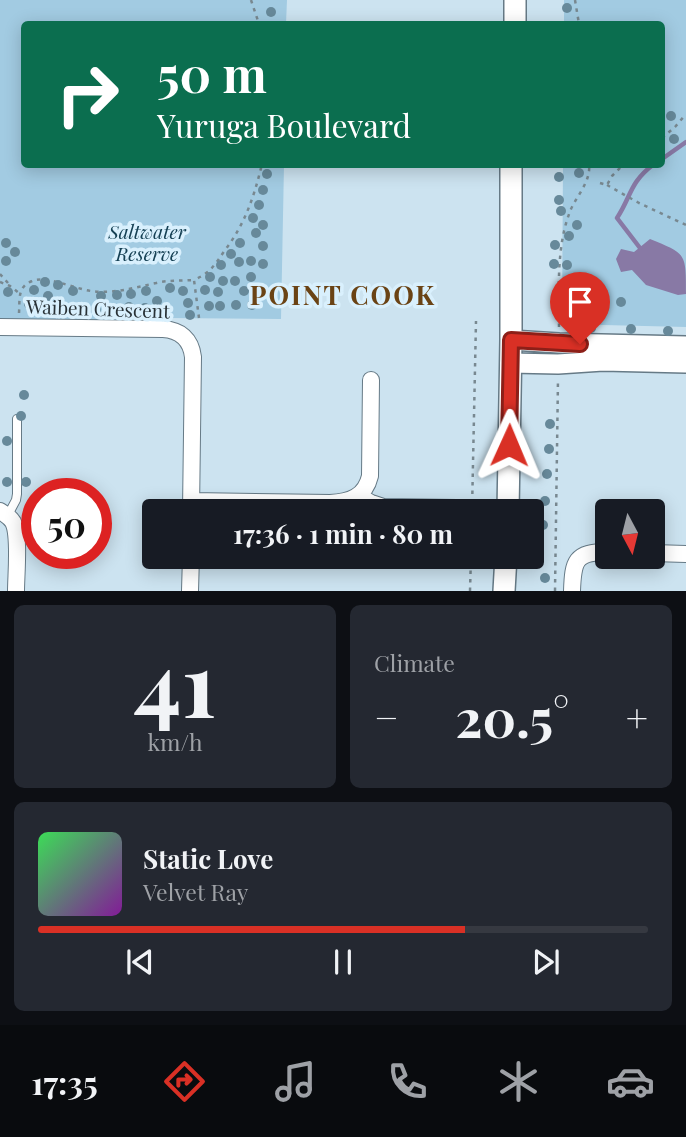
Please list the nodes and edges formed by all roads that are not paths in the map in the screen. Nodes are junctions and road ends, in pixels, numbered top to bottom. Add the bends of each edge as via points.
1 (511, 168) edge
2 (0, 327) edge
3 (511, 340) junction
4 (686, 346) edge
5 (510, 363) junction
6 (686, 363) edge
7 (371, 380) dead end
8 (18, 419) dead end
9 (362, 493) junction
10 (191, 499) edge
11 (353, 499) edge
12 (372, 499) edge
13 (508, 499) edge
14 (4, 513) edge
15 (595, 553) edge
16 (665, 553) edge
17 (686, 554) edge
18 (191, 569) edge
19 (505, 569) edge
20 (16, 591) edge
21 (190, 591) edge
22 (504, 591) edge
23 (572, 591) edge

1 - 3 main road
2 - 10 street, Waiben Crescent via 163,329 181,335 193,357
3 - 4 street
3 - 5 main road
5 - 6 street
5 - 13 main road
7 - 9 street via 370,470
8 - 14 lane via 17,494
9 - 11 street
9 - 12 lane
14 - 20 street via 16,532
15 - 23 street via 578,559
16 - 17 street
18 - 21 street
19 - 22 main road

